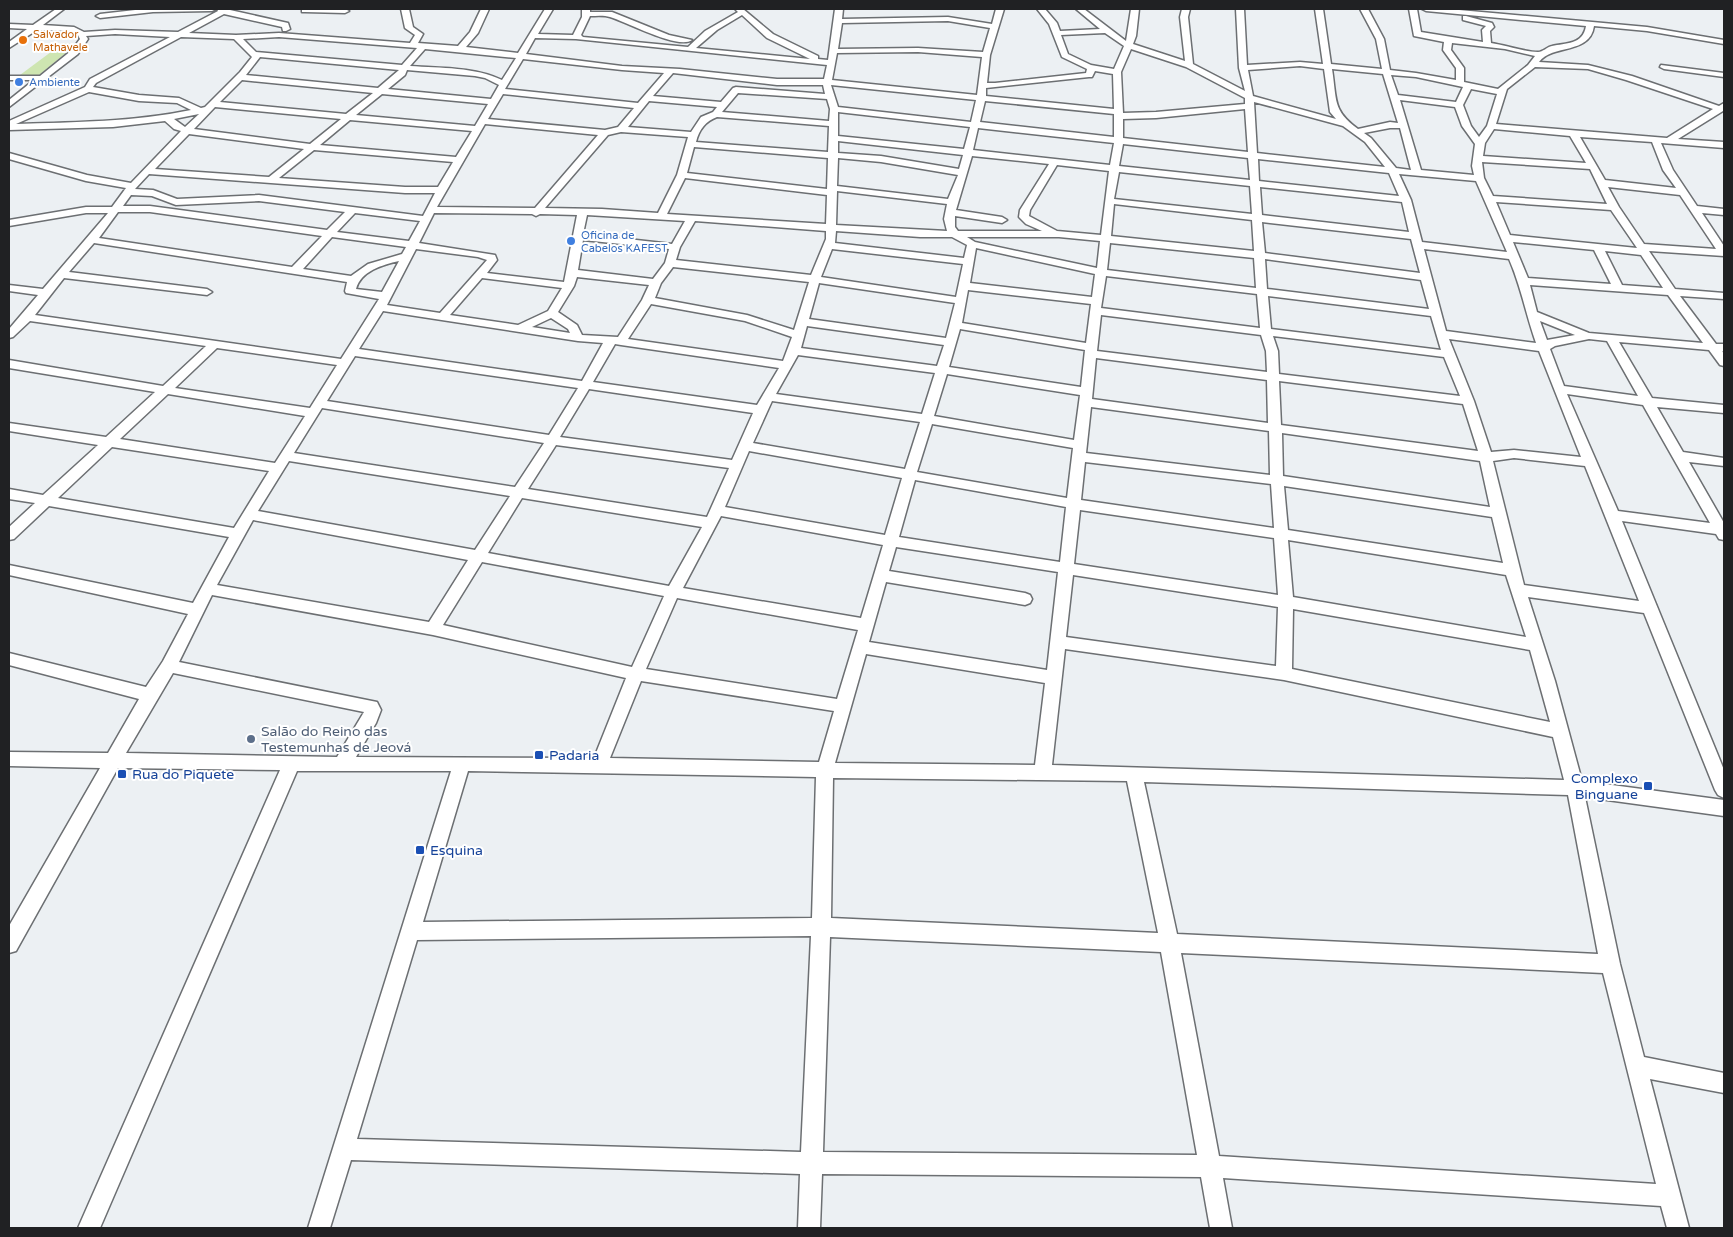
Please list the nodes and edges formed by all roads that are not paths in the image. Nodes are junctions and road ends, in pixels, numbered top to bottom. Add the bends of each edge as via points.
1 (60, 9) edge
2 (110, 9) edge
3 (212, 9) edge
4 (405, 9) edge
5 (485, 9) edge
6 (548, 9) edge
7 (1000, 9) edge
8 (1041, 9) edge
9 (1080, 9) edge
10 (1135, 9) edge
11 (1186, 9) edge
12 (1240, 9) edge
13 (1319, 9) edge
14 (1364, 9) edge
15 (1413, 9) edge
16 (1426, 9) edge
17 (223, 10) edge
18 (306, 10) edge
19 (622, 10) edge
20 (741, 10) edge
21 (1443, 10) junction
22 (345, 11) dead end
23 (586, 11) edge
24 (609, 14) junction
25 (838, 15) edge
26 (100, 16) junction
27 (299, 16) dead end
28 (292, 23) dead end
29 (1590, 24) junction
30 (9, 26) edge
31 (34, 27) junction
32 (995, 27) junction
33 (86, 28) junction
34 (1107, 31) junction
35 (283, 32) junction
36 (1057, 33) junction
37 (180, 35) junction
38 (533, 36) junction
39 (236, 37) junction
40 (577, 37) junction
41 (1448, 40) junction
42 (600, 41) junction
43 (1724, 42) edge
44 (1128, 44) junction
45 (413, 45) junction
46 (1487, 45) junction
47 (9, 46) edge
48 (423, 46) junction
49 (460, 49) junction
50 (1575, 53) junction
51 (255, 54) junction
52 (986, 55) junction
53 (1540, 55) junction
54 (520, 56) junction
55 (690, 56) junction
56 (583, 57) junction
57 (829, 59) junction
58 (1533, 64) junction
59 (1189, 65) junction
60 (1326, 67) junction
61 (1664, 67) dead end
62 (404, 68) junction
63 (1092, 68) junction
64 (1244, 68) junction
65 (1588, 68) junction
66 (670, 71) junction
67 (1117, 72) junction
68 (1386, 72) junction
69 (1724, 75) edge
70 (240, 77) junction
71 (9, 78) edge
72 (40, 78) junction
73 (744, 78) junction
74 (827, 82) junction
75 (1464, 85) junction
76 (88, 89) junction
77 (736, 90) junction
78 (380, 91) junction
79 (982, 92) junction
80 (1501, 92) junction
81 (499, 93) junction
82 (1395, 97) junction
83 (647, 98) junction
84 (1249, 101) junction
85 (833, 103) junction
86 (9, 104) edge
87 (724, 105) junction
88 (1459, 105) junction
89 (640, 106) junction
90 (1722, 107) edge
91 (207, 108) junction
92 (716, 114) junction
93 (1120, 114) junction
94 (349, 116) junction
95 (167, 118) junction
96 (833, 124) junction
97 (974, 124) junction
98 (1346, 124) junction
99 (9, 125) edge
100 (479, 125) junction
101 (1404, 126) junction
102 (1491, 126) junction
103 (622, 129) junction
104 (188, 130) junction
105 (1356, 132) junction
106 (605, 133) junction
107 (1573, 134) junction
108 (834, 138) junction
109 (1655, 139) junction
110 (692, 140) junction
111 (1120, 140) junction
112 (1670, 140) junction
113 (1480, 143) junction
114 (1724, 145) edge
115 (313, 146) junction
116 (968, 152) junction
117 (1253, 155) junction
118 (9, 156) edge
119 (834, 156) junction
120 (1479, 159) junction
121 (459, 160) junction
122 (1054, 163) junction
123 (1593, 166) junction
124 (1114, 170) junction
125 (148, 171) junction
126 (1393, 171) junction
127 (1417, 172) junction
128 (963, 173) junction
129 (682, 176) junction
130 (1479, 178) junction
131 (271, 180) junction
132 (1602, 184) junction
133 (1254, 185) junction
134 (131, 189) junction
135 (441, 190) junction
136 (833, 190) junction
137 (1681, 192) junction
138 (1490, 199) junction
139 (1406, 200) junction
140 (1109, 201) junction
141 (176, 202) junction
142 (951, 207) junction
143 (1614, 207) junction
144 (114, 209) junction
145 (353, 209) junction
146 (1695, 209) junction
147 (164, 211) junction
148 (1724, 212) edge
149 (536, 213) junction
150 (582, 213) junction
151 (429, 215) junction
152 (661, 216) junction
153 (692, 217) junction
154 (1257, 217) junction
155 (1002, 220) dead end
156 (9, 223) edge
157 (832, 229) junction
158 (1059, 234) junction
159 (330, 235) junction
160 (956, 235) junction
161 (577, 236) junction
162 (1105, 238) junction
163 (1505, 238) junction
164 (92, 240) junction
165 (1416, 241) junction
166 (972, 244) junction
167 (828, 245) junction
168 (1597, 246) junction
169 (674, 247) junction
170 (1642, 249) junction
171 (411, 251) junction
172 (1724, 253) edge
173 (1259, 255) junction
174 (1513, 256) junction
175 (969, 262) junction
176 (670, 263) junction
177 (294, 272) junction
178 (1101, 272) junction
179 (574, 273) junction
180 (60, 274) junction
181 (480, 275) junction
182 (1425, 277) junction
183 (815, 279) junction
184 (353, 280) junction
185 (1524, 281) junction
186 (656, 283) junction
187 (569, 286) junction
188 (963, 286) junction
189 (1618, 287) junction
190 (9, 288) edge
191 (1670, 290) junction
192 (207, 292) dead end
193 (1262, 292) junction
194 (46, 293) junction
195 (1724, 296) edge
196 (648, 300) junction
197 (382, 301) junction
198 (961, 301) junction
199 (1096, 306) junction
200 (552, 313) junction
201 (1436, 313) junction
202 (1533, 314) junction
203 (444, 316) junction
204 (27, 317) junction
205 (956, 325) junction
206 (519, 328) junction
207 (801, 329) junction
208 (1266, 333) junction
209 (1441, 334) junction
210 (9, 335) edge
211 (1589, 336) junction
212 (578, 338) junction
213 (1612, 338) junction
214 (616, 340) junction
215 (950, 342) junction
216 (215, 344) junction
217 (1719, 347) edge
218 (1544, 348) junction
219 (1091, 350) junction
220 (794, 351) junction
221 (353, 352) junction
222 (1448, 354) junction
223 (1724, 362) edge
224 (346, 363) junction
225 (9, 364) edge
226 (785, 366) junction
227 (942, 370) junction
228 (1274, 377) junction
229 (586, 386) junction
230 (1560, 389) junction
231 (164, 390) junction
232 (769, 397) junction
233 (1086, 397) junction
234 (1468, 401) junction
235 (1649, 402) junction
236 (316, 408) junction
237 (1724, 409) edge
238 (761, 410) junction
239 (927, 419) junction
240 (9, 427) edge
241 (1274, 427) junction
242 (553, 440) junction
243 (109, 442) junction
244 (746, 446) junction
245 (1080, 451) junction
246 (286, 456) junction
247 (1486, 456) junction
248 (1679, 456) junction
249 (1591, 462) junction
250 (1724, 462) edge
251 (738, 465) junction
252 (279, 468) junction
253 (909, 476) junction
254 (1277, 480) junction
255 (518, 493) junction
256 (9, 494) edge
257 (46, 501) junction
258 (1074, 504) junction
259 (717, 510) junction
260 (1498, 513) junction
261 (249, 514) junction
262 (1613, 515) junction
263 (711, 523) junction
264 (1723, 532) edge
265 (239, 534) junction
266 (1281, 534) junction
267 (9, 535) edge
268 (890, 541) junction
269 (477, 556) junction
270 (1066, 568) junction
271 (9, 570) edge
272 (1512, 570) junction
273 (880, 575) junction
274 (208, 589) junction
275 (1518, 590) junction
276 (673, 592) junction
277 (1025, 599) dead end
278 (1286, 602) junction
279 (1648, 608) junction
280 (197, 610) junction
281 (866, 625) junction
282 (433, 630) junction
283 (1058, 642) junction
284 (1535, 645) junction
285 (859, 648) junction
286 (9, 659) edge
287 (169, 666) junction
288 (636, 674) junction
289 (1284, 674) junction
290 (1054, 678) junction
291 (150, 694) junction
292 (842, 706) junction
293 (1560, 730) junction
294 (9, 759) edge
295 (114, 761) junction
296 (292, 763) junction
297 (462, 763) junction
298 (342, 764) junction
299 (599, 765) junction
300 (825, 770) junction
301 (1043, 771) junction
302 (1134, 774) junction
303 (1575, 788) junction
304 (1724, 790) edge
305 (1724, 808) edge
306 (821, 927) junction
307 (412, 931) junction
308 (1170, 942) junction
309 (9, 944) edge
310 (1610, 964) junction
311 (1636, 1066) junction
312 (1724, 1083) edge
313 (344, 1149) junction
314 (811, 1164) junction
315 (1210, 1166) junction
316 (1670, 1196) junction
317 (89, 1228) edge
318 (319, 1228) edge
319 (809, 1228) edge
320 (1221, 1228) edge
321 (1678, 1228) edge

1 - 31 street
2 - 26 street
3 - 26 street
4 - 45 street via 409,28 419,34
5 - 49 street via 474,33
6 - 38 street
7 - 32 street
8 - 36 street via 1049,16
9 - 34 street
10 - 44 street
11 - 59 street
12 - 64 street
13 - 60 street
14 - 68 street via 1380,39
15 - 41 street via 1416,34
16 - 21 street
17 - 35 street via 285,25
17 - 37 street
18 - 22 street
18 - 27 street
19 - 24 street
20 - 55 street via 719,24
20 - 57 street via 770,36
21 - 29 street
21 - 46 street via 1489,25
23 - 24 street
23 - 40 street
24 - 55 street via 667,37
25 - 32 street via 948,19
25 - 57 street
26 - 33 street
28 - 35 street
29 - 43 street via 1647,29
29 - 50 street via 1589,32
30 - 31 street
31 - 33 street
31 - 47 street
32 - 52 street
33 - 37 street
33 - 72 street via 82,44 75,52
34 - 36 street
34 - 44 street
35 - 39 street
35 - 45 street
36 - 63 street via 1065,54
37 - 39 street
37 - 76 street via 93,81
38 - 40 street
38 - 54 street
39 - 51 street
40 - 42 street
41 - 46 street
41 - 75 street via 1447,50 1460,68
42 - 55 street
42 - 56 street
44 - 59 street
44 - 67 street
45 - 48 street
46 - 53 street
48 - 49 street
48 - 62 street
49 - 54 street
50 - 53 street via 1553,48
50 - 65 street
51 - 62 street
51 - 70 street
52 - 57 street via 918,50
52 - 79 street
53 - 58 street
54 - 56 street
54 - 81 street
55 - 57 street
55 - 66 street
55 - 73 street
56 - 66 street via 615,68
57 - 74 street
58 - 65 street
58 - 80 street
59 - 84 street
60 - 64 street via 1294,64
60 - 68 street
60 - 98 street via 1334,112
61 - 69 street
62 - 78 street
62 - 81 street via 488,76
63 - 67 street
63 - 79 street via 1086,76 1055,76
64 - 84 street via 1250,90
65 - 90 street
66 - 83 street
67 - 93 street
68 - 75 street
68 - 82 street
70 - 78 street
70 - 91 street
71 - 72 street
72 - 86 street
73 - 74 street
73 - 77 street
74 - 79 street
74 - 85 street
75 - 80 street
75 - 88 street
76 - 91 street
76 - 99 street
77 - 85 street
77 - 87 street
78 - 81 street
78 - 94 street
79 - 93 street
79 - 97 street
80 - 102 street
81 - 89 street
81 - 100 street
82 - 88 street
82 - 101 street
83 - 87 street
83 - 89 street
84 - 93 street via 1156,115
84 - 98 street
84 - 117 street
85 - 96 street
85 - 97 street
87 - 92 street
88 - 113 street via 1461,116
89 - 103 street
90 - 112 street
91 - 94 street
91 - 95 street
91 - 104 street
92 - 96 street
92 - 110 street via 704,119
93 - 111 street
94 - 100 street
94 - 115 street
95 - 99 street via 94,125
95 - 104 street via 177,127
96 - 108 street
97 - 111 street
97 - 116 street
98 - 105 street
100 - 106 street
100 - 121 street
101 - 105 street via 1390,125
101 - 127 street
102 - 107 street
102 - 113 street
103 - 106 street
103 - 110 street
104 - 115 street
104 - 125 street
105 - 126 street via 1368,140
106 - 149 street
107 - 109 street
107 - 123 street
108 - 116 street
108 - 119 street
109 - 112 street
109 - 137 street
110 - 119 street
110 - 129 street
111 - 117 street
111 - 124 street
112 - 114 street
113 - 120 street
115 - 121 street
115 - 131 street
116 - 122 street
116 - 128 street
117 - 126 street
117 - 133 street
118 - 134 street
119 - 128 street via 881,159
119 - 136 street
120 - 123 street
120 - 130 street
121 - 135 street
122 - 124 street
122 - 158 street via 1025,210 1024,217
123 - 132 street
124 - 133 street
124 - 140 street
125 - 131 street
125 - 134 street
126 - 127 street
126 - 139 street
127 - 130 street
128 - 142 street
129 - 136 street
129 - 152 street
130 - 138 street
131 - 135 street
132 - 137 street
132 - 143 street
133 - 139 street
133 - 154 street
134 - 141 street
134 - 144 street
135 - 151 street
136 - 142 street
136 - 157 street
137 - 146 street
138 - 143 street
138 - 163 street
139 - 165 street
140 - 154 street
140 - 162 street
141 - 145 street via 248,198
141 - 147 street
142 - 155 street
142 - 160 street via 950,228
143 - 170 street
144 - 147 street
144 - 156 street via 59,213
144 - 164 street
145 - 151 street
145 - 159 street
146 - 148 street
146 - 172 street
147 - 159 street
149 - 150 street
149 - 151 street
150 - 152 street
150 - 161 street
151 - 171 street
152 - 153 street
153 - 157 street
153 - 169 street
154 - 165 street
154 - 173 street
157 - 160 street
157 - 167 street
158 - 160 street
158 - 162 street
159 - 171 street
159 - 177 street
160 - 166 street
161 - 169 street
161 - 179 street
162 - 173 street
162 - 178 street
163 - 168 street
163 - 174 street
164 - 177 street
164 - 180 street
165 - 174 street
165 - 182 street
166 - 175 street
166 - 178 street
167 - 175 street
167 - 183 street
168 - 170 street
168 - 189 street
169 - 176 street
170 - 172 street
170 - 191 street
171 - 181 street via 487,255 492,260
171 - 184 street via 374,264
171 - 197 street
173 - 182 street
173 - 193 street
174 - 185 street
175 - 188 street
176 - 183 street
176 - 186 street
177 - 184 street
178 - 193 street
178 - 199 street
179 - 186 street
179 - 187 street
180 - 192 street
180 - 194 street
181 - 187 street
181 - 203 street
182 - 201 street
183 - 198 street
183 - 207 street
184 - 197 street via 350,291
185 - 189 street
185 - 202 street
186 - 196 street
187 - 200 street
188 - 198 street
188 - 199 street
189 - 191 street
190 - 194 street
191 - 195 street
191 - 217 street
193 - 201 street
193 - 208 street
194 - 204 street
196 - 207 street
196 - 214 street
197 - 203 street
197 - 221 street
198 - 205 street
199 - 208 street
199 - 219 street
200 - 206 street
200 - 212 street via 573,327
201 - 209 street
202 - 211 street
202 - 218 street
203 - 206 street
204 - 210 street
204 - 216 street
205 - 215 street
205 - 219 street
206 - 212 street
207 - 215 street
207 - 220 street
208 - 222 street
208 - 228 street via 1272,351
209 - 218 street
209 - 222 street
211 - 213 street
211 - 218 street via 1560,341
212 - 214 street
213 - 217 street
213 - 235 street
214 - 226 street
214 - 229 street
215 - 227 street
216 - 224 street
216 - 231 street
217 - 223 street
218 - 230 street
219 - 228 street
219 - 233 street
220 - 226 street
220 - 227 street
221 - 224 street
221 - 229 street
222 - 234 street
224 - 236 street
225 - 231 street
226 - 232 street
227 - 233 street
227 - 239 street
228 - 234 street
228 - 241 street
229 - 238 street
229 - 242 street
230 - 235 street
230 - 249 street
231 - 236 street
231 - 243 street
232 - 238 street
232 - 239 street
233 - 241 street
233 - 245 street
234 - 247 street
235 - 237 street
235 - 248 street
236 - 242 street
236 - 246 street
238 - 244 street
239 - 245 street
239 - 253 street
240 - 243 street
241 - 247 street
241 - 254 street
242 - 251 street
242 - 255 street
243 - 252 street
243 - 257 street
244 - 251 street
244 - 253 street
245 - 254 street
245 - 258 street
246 - 252 street
246 - 255 street
247 - 249 street via 1514,454
247 - 260 street
248 - 250 street
248 - 264 street
249 - 262 street
251 - 259 street
252 - 261 street
253 - 258 street
253 - 268 street
254 - 260 street
254 - 266 street
255 - 263 street
255 - 269 street
256 - 257 street
257 - 265 street
257 - 267 street
258 - 266 street
258 - 270 street
259 - 263 street
259 - 268 street
260 - 272 street
261 - 265 street
261 - 269 street
262 - 264 street
262 - 279 street
263 - 276 street
265 - 274 street
266 - 272 street
266 - 278 street
268 - 270 street
268 - 273 street
269 - 276 street
269 - 282 street
270 - 278 street
270 - 283 street
271 - 280 street
272 - 275 street
273 - 277 street
273 - 281 street
274 - 280 street
274 - 282 street
275 - 279 street
275 - 284 street
276 - 281 street
276 - 288 street
278 - 284 street
278 - 289 street
279 - 304 street
280 - 287 street
281 - 285 street
282 - 288 street
283 - 289 street
283 - 290 street
284 - 293 street
285 - 290 street
285 - 292 street
286 - 291 street
287 - 291 street
287 - 298 street via 371,706 370,718
288 - 292 street
288 - 299 street
289 - 293 street
290 - 301 street
291 - 295 street
292 - 300 street
293 - 303 street
294 - 295 street
295 - 296 street
295 - 309 street
296 - 298 street
296 - 317 street
297 - 298 street
297 - 299 street
297 - 307 street
299 - 300 street
300 - 301 street
300 - 306 street
301 - 302 street
302 - 303 street
302 - 308 street
303 - 305 street
303 - 310 street
306 - 307 street
306 - 308 street
306 - 314 street
307 - 313 street
308 - 310 street
308 - 315 street
310 - 311 street
311 - 312 street
311 - 316 street
313 - 314 street
313 - 318 street
314 - 315 street
314 - 319 street
315 - 316 street
315 - 320 street
316 - 321 street

